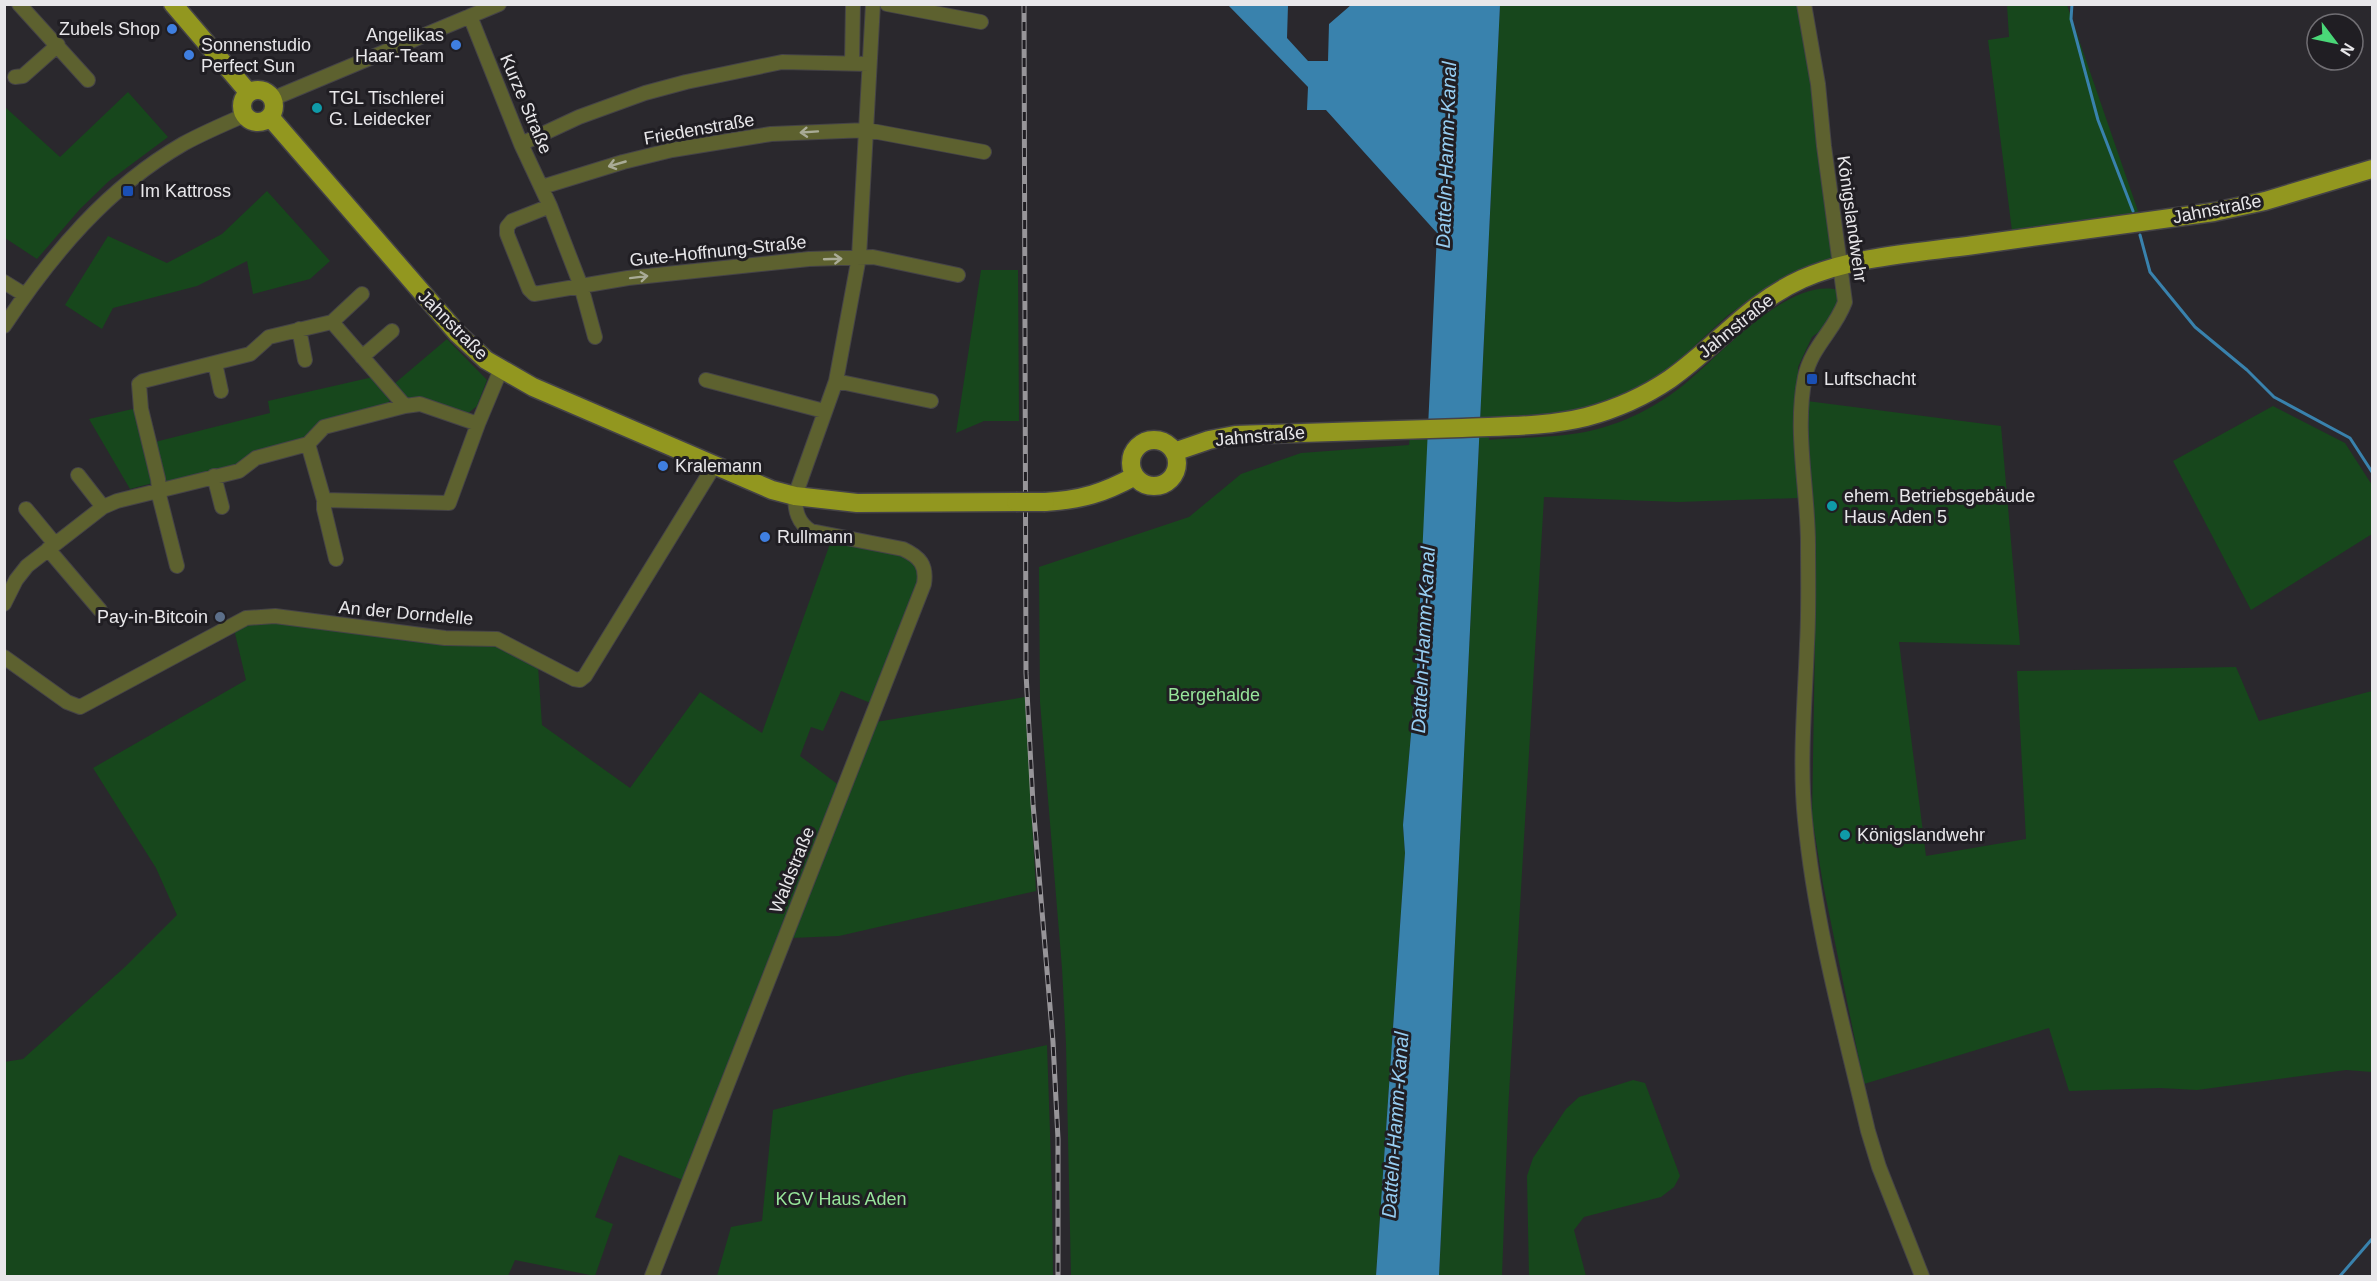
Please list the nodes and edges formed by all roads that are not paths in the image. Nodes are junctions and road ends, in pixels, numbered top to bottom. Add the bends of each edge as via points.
1 (19, 4) edge
2 (172, 4) edge
3 (499, 4) edge
4 (853, 4) edge
5 (873, 4) edge
6 (886, 4) edge
7 (1804, 4) edge
8 (470, 16) junction
9 (981, 22) dead end
10 (58, 45) junction
11 (852, 63) junction
12 (869, 64) junction
13 (15, 77) dead end
14 (88, 80) dead end
15 (249, 93) junction
16 (271, 108) junction
17 (245, 114) junction
18 (867, 130) junction
19 (521, 144) junction
20 (984, 152) dead end
21 (2373, 169) edge
22 (542, 187) junction
23 (550, 206) junction
24 (859, 257) junction
25 (1842, 266) junction
26 (957, 275) dead end
27 (4, 282) edge
28 (581, 286) junction
29 (362, 294) dead end
30 (25, 296) junction
31 (332, 322) junction
32 (4, 326) edge
33 (299, 329) junction
34 (392, 331) dead end
35 (595, 337) dead end
36 (362, 357) junction
37 (305, 360) dead end
38 (215, 363) junction
39 (501, 369) junction
40 (706, 380) dead end
41 (836, 381) junction
42 (221, 391) dead end
43 (931, 401) dead end
44 (405, 406) junction
45 (824, 411) junction
46 (478, 424) junction
47 (308, 444) junction
48 (1174, 452) junction
49 (714, 466) junction
50 (78, 476) dead end
51 (214, 476) junction
52 (1135, 476) junction
53 (159, 489) junction
54 (795, 496) junction
55 (324, 500) junction
56 (103, 507) junction
57 (222, 507) dead end
58 (26, 509) dead end
59 (51, 546) junction
60 (336, 559) dead end
61 (177, 566) dead end
62 (4, 604) edge
63 (100, 610) dead end
64 (4, 657) edge
65 (652, 1276) edge
66 (1922, 1276) edge

1 - 10 street
2 - 15 main road
3 - 8 street
4 - 11 street
5 - 12 street
6 - 9 street
7 - 25 street, Königslandwehr
8 - 16 street
8 - 19 street, Kurze Straße
10 - 13 street via 23,76
10 - 14 street
11 - 12 street
11 - 19 street via 782,62 686,82 579,117
12 - 18 street
15 - 16 main road via 263,91
15 - 17 main road via 243,102
16 - 17 main road via 260,122
16 - 39 main road, Jahnstraße via 458,334
17 - 30 street via 180,146 121,188 62,246
18 - 20 street, Friedenstraße
18 -> 22 street, Friedenstraße via 771,134 722,141 623,162
18 - 24 street
19 - 22 street, Kurze Straße
21 - 25 main road, Jahnstraße via 2214,212
22 - 23 street, Kurze Straße
23 - 28 street, Kurze Straße
23 - 28 street via 512,221 507,234 534,294
24 - 26 street, Gute-Hoffnung-Straße
28 -> 24 street, Gute-Hoffnung-Straße via 763,262
24 - 41 street
25 - 48 main road, Jahnstraße via 1804,278 1767,298 1671,378 1631,401 1585,417 1491,427 1235,435
25 - 66 street, Königslandwehr via 1845,302 1835,324 1814,352 1805,375 1802,404 1808,540 1804,819 1816,897 1869,1131
27 - 30 street
28 - 35 street, Kurze Straße
29 - 31 street
30 - 32 street
31 - 33 street
31 - 36 street
33 - 37 street
33 - 38 street via 268,337 250,354
34 - 36 street
36 - 44 street
38 - 42 street
38 - 53 street via 139,384
39 - 46 street
39 - 49 main road, Jahnstraße via 533,387
40 - 45 street
41 - 43 street
41 - 45 street
44 - 46 street via 420,404
44 - 47 street via 324,427
45 - 54 street
46 - 55 street via 449,503
47 - 51 street via 256,458 239,471
47 - 55 street
48 - 52 main road via 1174,474 1163,484 1145,484
48 - 52 main road via 1164,443 1145,442 1132,457
49 - 54 main road, Jahnstraße
49 - 64 street, An der Dorndelle via 580,680 497,639 444,638 275,616 246,618 80,707
50 - 56 street
51 - 53 street
51 - 57 street
52 - 54 main road, Jahnstraße, bridge via 1092,496 1069,501 857,503
53 - 56 street
53 - 61 street
54 - 65 street, Waldstraße via 796,513 806,528 903,549 924,565 924,584
55 - 60 street
56 - 59 street
58 - 59 street
59 - 62 street via 21,572
59 - 63 street

